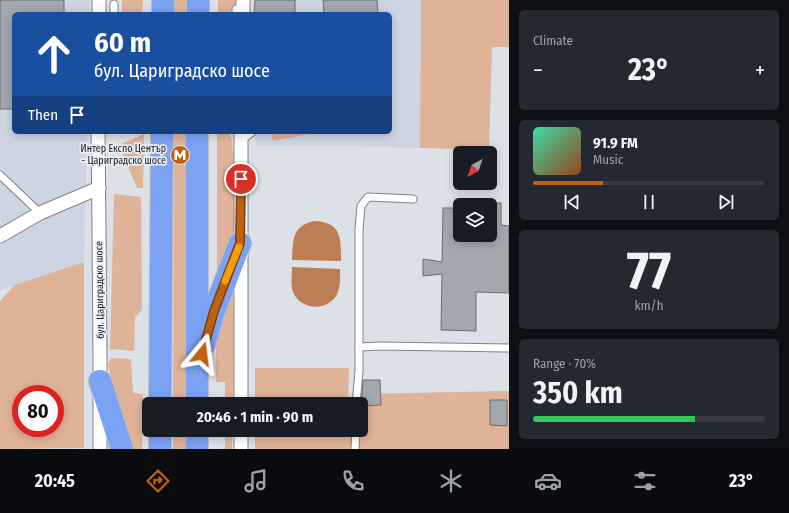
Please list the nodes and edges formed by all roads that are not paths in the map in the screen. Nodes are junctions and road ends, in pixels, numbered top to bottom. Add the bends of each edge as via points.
1 (99, 0) edge
2 (163, 0) edge
3 (198, 0) edge
4 (114, 4) dead end
5 (99, 12) edge
6 (114, 12) edge
7 (163, 12) edge
8 (198, 12) edge
9 (98, 134) edge
10 (162, 134) edge
11 (197, 134) edge
12 (242, 134) edge
13 (0, 176) edge
14 (99, 188) junction
15 (413, 199) dead end
16 (40, 213) junction
17 (0, 236) edge
18 (240, 243) junction
19 (359, 347) junction
20 (509, 348) edge
21 (197, 369) junction
22 (100, 381) junction
23 (160, 397) edge
24 (197, 397) edge
25 (241, 397) edge
26 (357, 397) edge
27 (160, 437) edge
28 (197, 437) edge
29 (241, 437) edge
30 (356, 437) edge
31 (100, 449) edge
32 (122, 449) edge
33 (160, 449) edge
34 (197, 449) edge
35 (241, 449) edge
36 (355, 449) edge

1 - 5 street
2 - 7 highway
3 - 8 highway
4 - 6 lane
9 - 14 street, бул. Цариградско шосе
10 - 23 highway
11 - 21 highway
12 - 18 street
13 - 16 lane
14 - 16 street
14 - 22 street, бул. Цариградско шосе
15 - 19 lane via 368,197 361,206
16 - 17 street
18 - 21 highway via 214,311
18 - 25 street
19 - 20 lane
19 - 26 lane
21 - 24 highway
22 - 31 street, бул. Цариградско шосе
22 - 32 highway
27 - 33 highway
28 - 34 highway
29 - 35 street
30 - 36 lane

